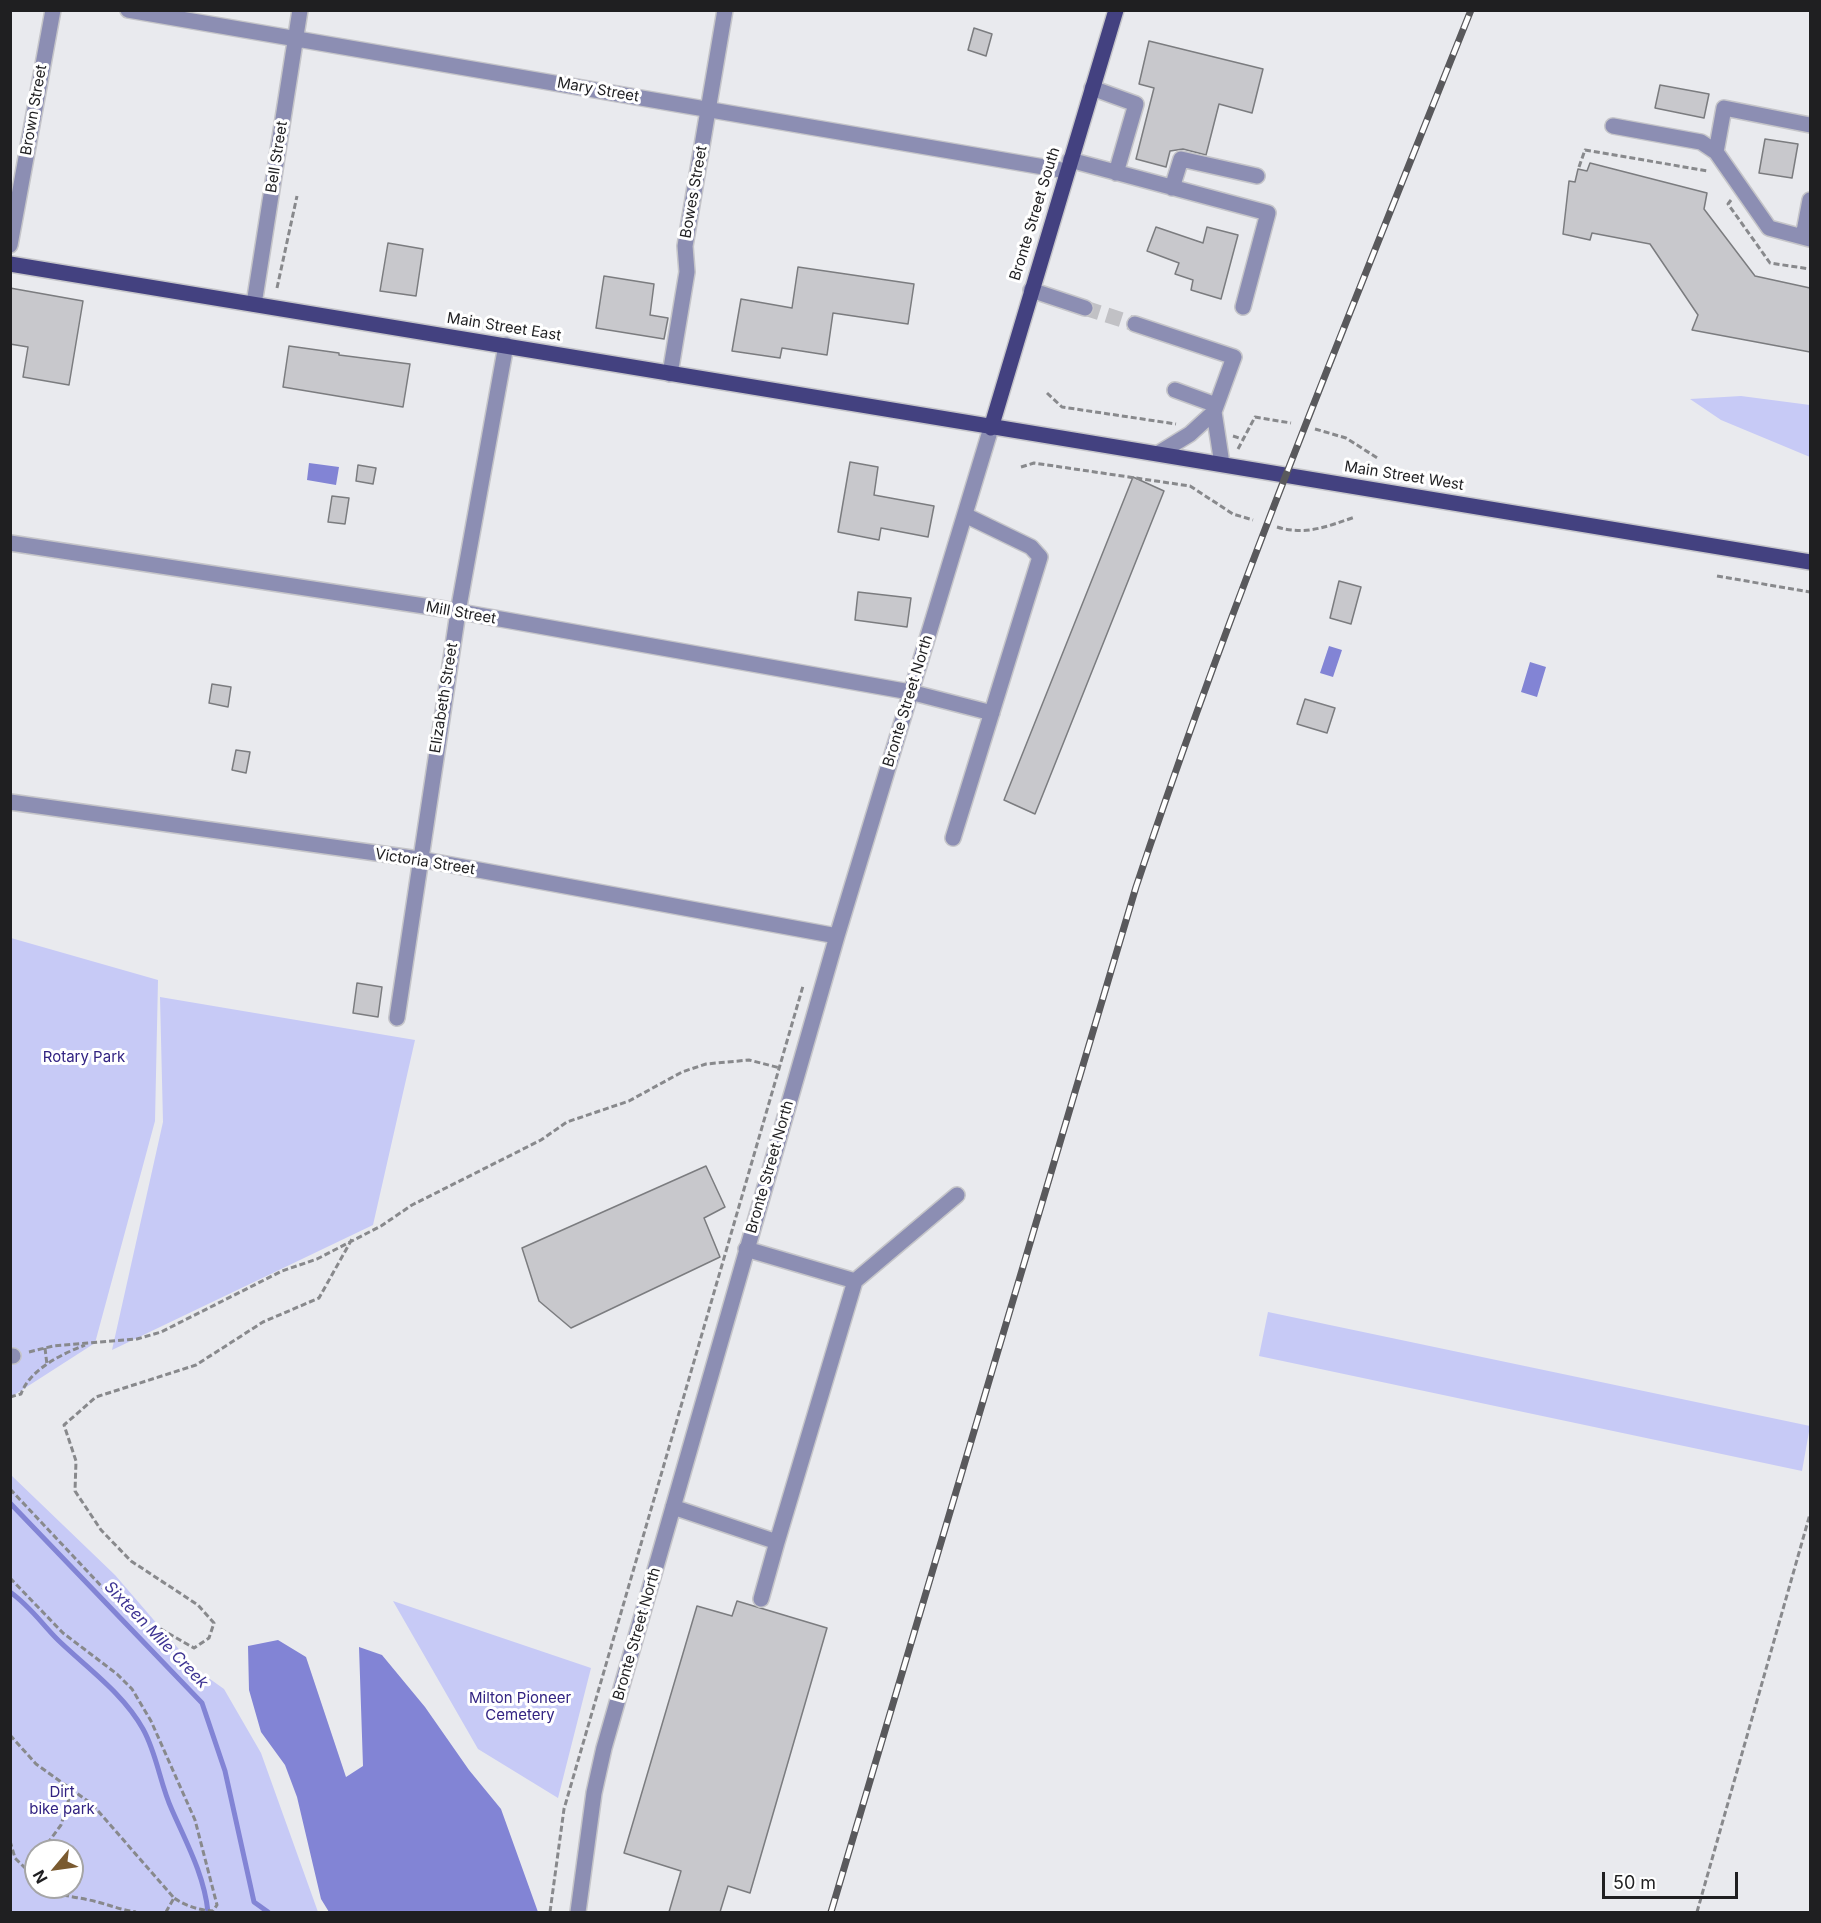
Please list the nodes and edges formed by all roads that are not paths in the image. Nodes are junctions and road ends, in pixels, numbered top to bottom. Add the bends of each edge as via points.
1 (53, 10) edge
2 (128, 10) edge
3 (300, 10) edge
4 (724, 10) edge
5 (1116, 10) edge
6 (296, 39) junction
7 (1092, 88) junction
8 (708, 109) junction
9 (1810, 125) edge
10 (1613, 126) dead end
11 (1716, 152) junction
12 (1068, 166) junction
13 (1116, 173) junction
14 (1257, 176) dead end
15 (1172, 188) junction
16 (1810, 200) edge
17 (1807, 238) edge
18 (10, 245) edge
19 (10, 264) edge
20 (1031, 291) junction
21 (254, 304) junction
22 (1243, 307) dead end
23 (1085, 308) tunnel mouth
24 (1136, 324) tunnel mouth
25 (506, 345) junction
26 (670, 374) junction
27 (1175, 390) dead end
28 (1215, 409) junction
29 (992, 428) junction
30 (1160, 453) junction
31 (1226, 464) junction
32 (965, 515) junction
33 (10, 543) edge
34 (1810, 562) edge
35 (458, 612) junction
36 (910, 692) junction
37 (992, 713) junction
38 (10, 802) edge
39 (953, 838) dead end
40 (419, 859) junction
41 (837, 936) junction
42 (397, 1018) dead end
43 (957, 1195) dead end
44 (746, 1249) junction
45 (855, 1281) junction
46 (673, 1507) junction
47 (777, 1542) junction
48 (760, 1599) dead end
49 (578, 1912) edge

1 - 18 street, Brown Street
2 - 6 street, Mary Street
3 - 6 street, Bell Street
4 - 8 street, Bowes Street
5 - 7 main road, Bronte Street South
6 - 8 street, Mary Street
6 - 21 street, Bell Street
7 - 12 main road, Bronte Street South
7 - 13 street via 1136,104
8 - 12 street, Mary Street
8 - 26 street, Bowes Street via 685,246 687,272
9 - 11 street via 1724,108
10 - 11 street via 1701,142
11 - 17 street via 1769,228
12 - 13 street, Mary Street
12 - 20 main road, Bronte Street South
13 - 15 street, Mary Street
14 - 15 street via 1181,159
15 - 22 street, Mary Street via 1268,213
16 - 17 street
19 - 21 main road, Main Street East
20 - 23 street
20 - 29 main road, Bronte Street South
21 - 25 main road, Main Street East
24 - 28 street via 1234,357
25 - 26 main road, Main Street East
25 - 35 street, Elizabeth Street
26 - 29 main road, Main Street East
27 - 28 street
28 - 30 street via 1199,427
28 - 31 street
29 - 30 main road, Main Street West
29 - 32 street, Bronte Street North
30 - 31 main road, Main Street West
31 - 34 main road, Main Street West
32 - 36 street, Bronte Street North
32 - 37 street via 1031,547 1040,556
33 - 35 street, Mill Street
35 - 36 street, Mill Street
35 - 40 street, Elizabeth Street
36 - 37 street, Mill Street
36 - 41 street, Bronte Street North
37 - 39 street
38 - 40 street, Victoria Street
40 - 41 street, Victoria Street
40 - 42 street, Elizabeth Street
41 - 44 street, Bronte Street North
43 - 45 street
44 - 45 street
44 - 46 street, Bronte Street North
45 - 47 street
46 - 47 street
46 - 49 street, Bronte Street North via 598,1771
47 - 48 street

